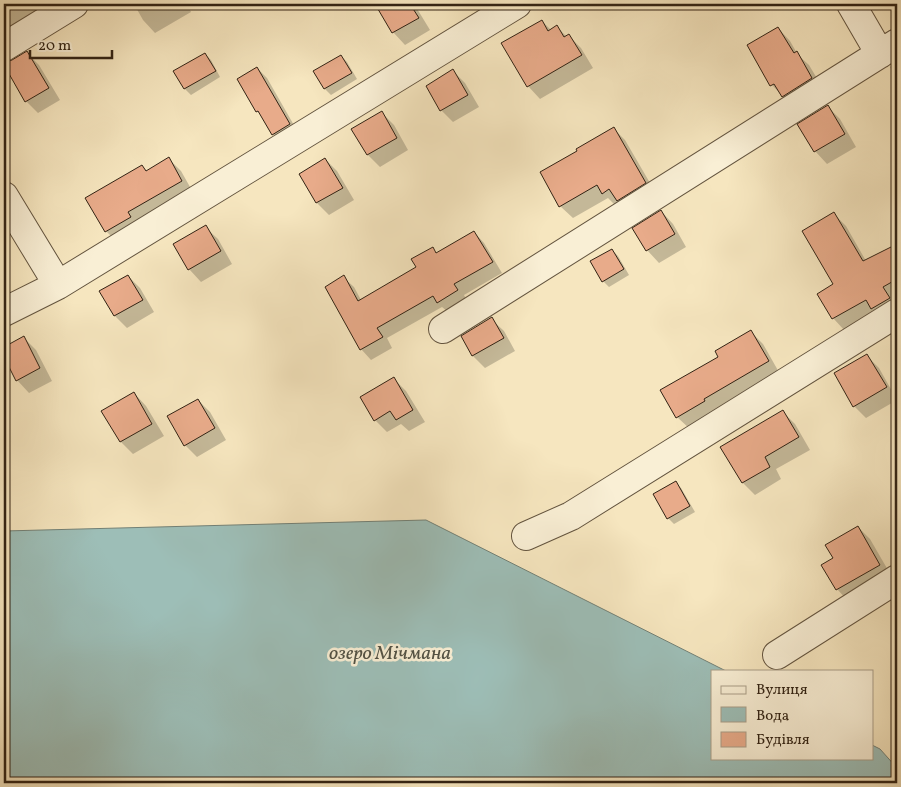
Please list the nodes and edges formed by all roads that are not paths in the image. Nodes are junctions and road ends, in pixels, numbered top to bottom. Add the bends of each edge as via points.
1 (74, 4) edge
2 (517, 4) edge
3 (851, 4) edge
4 (4, 47) edge
5 (889, 48) edge
6 (4, 196) edge
7 (58, 285) junction
8 (4, 312) edge
9 (897, 313) edge
10 (443, 329) dead end
11 (526, 536) dead end
12 (897, 579) edge
13 (777, 655) dead end

1 - 4 street
2 - 7 street
3 - 5 street
5 - 10 street
6 - 7 street
7 - 8 street
9 - 11 street via 571,516
12 - 13 street

